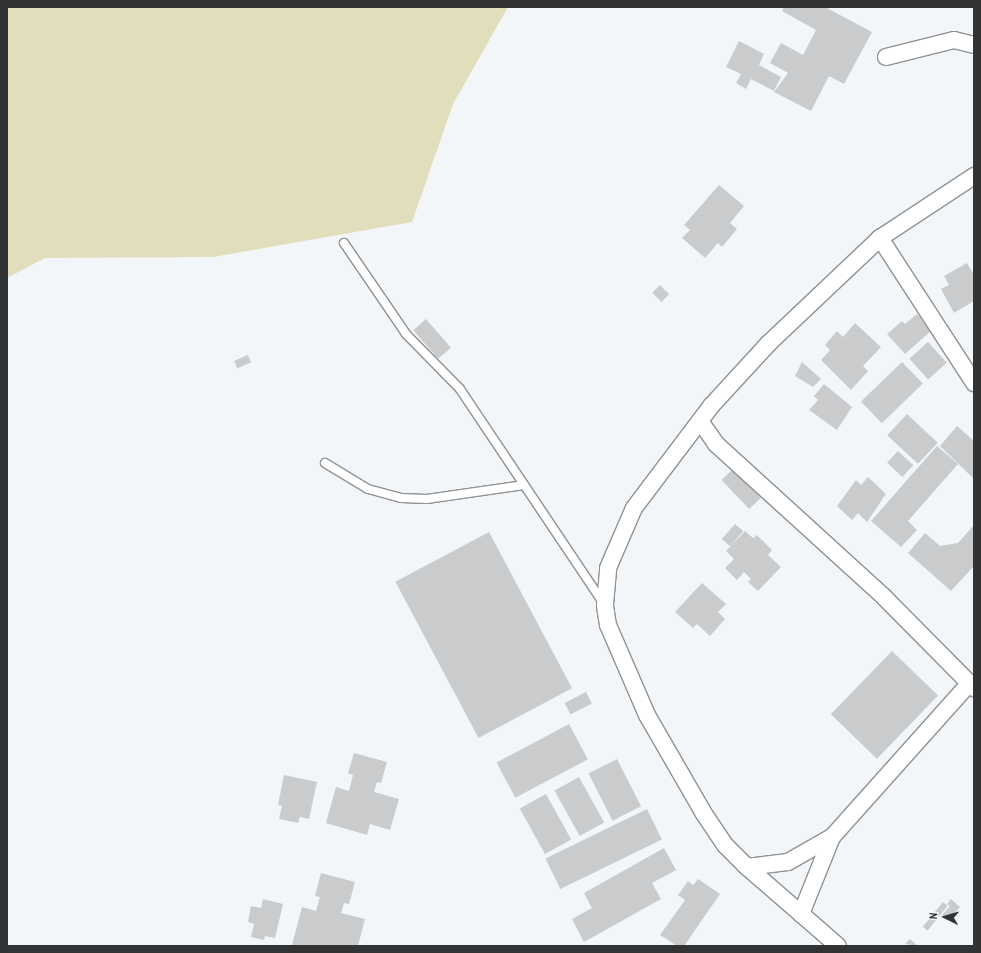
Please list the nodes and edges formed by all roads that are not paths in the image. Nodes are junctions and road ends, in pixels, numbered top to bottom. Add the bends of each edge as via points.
1 (974, 45) edge
2 (886, 57) dead end
3 (974, 176) edge
4 (880, 238) junction
5 (344, 243) dead end
6 (974, 383) edge
7 (700, 421) junction
8 (325, 463) dead end
9 (524, 485) junction
10 (604, 605) junction
11 (972, 686) edge
12 (832, 837) junction
13 (747, 867) junction
14 (801, 914) junction
15 (838, 946) edge

1 - 2 street via 954,40
3 - 4 street
4 - 6 street
4 - 7 street via 769,343
5 - 9 lane via 406,334 460,389
7 - 10 street via 634,508 608,568
7 - 11 street via 716,444 885,598
8 - 9 lane via 368,489 400,498 427,499
9 - 10 lane
10 - 13 street via 608,625 647,715 703,812 725,845
11 - 12 street
12 - 13 street via 788,862
12 - 14 street
13 - 14 street
14 - 15 street

